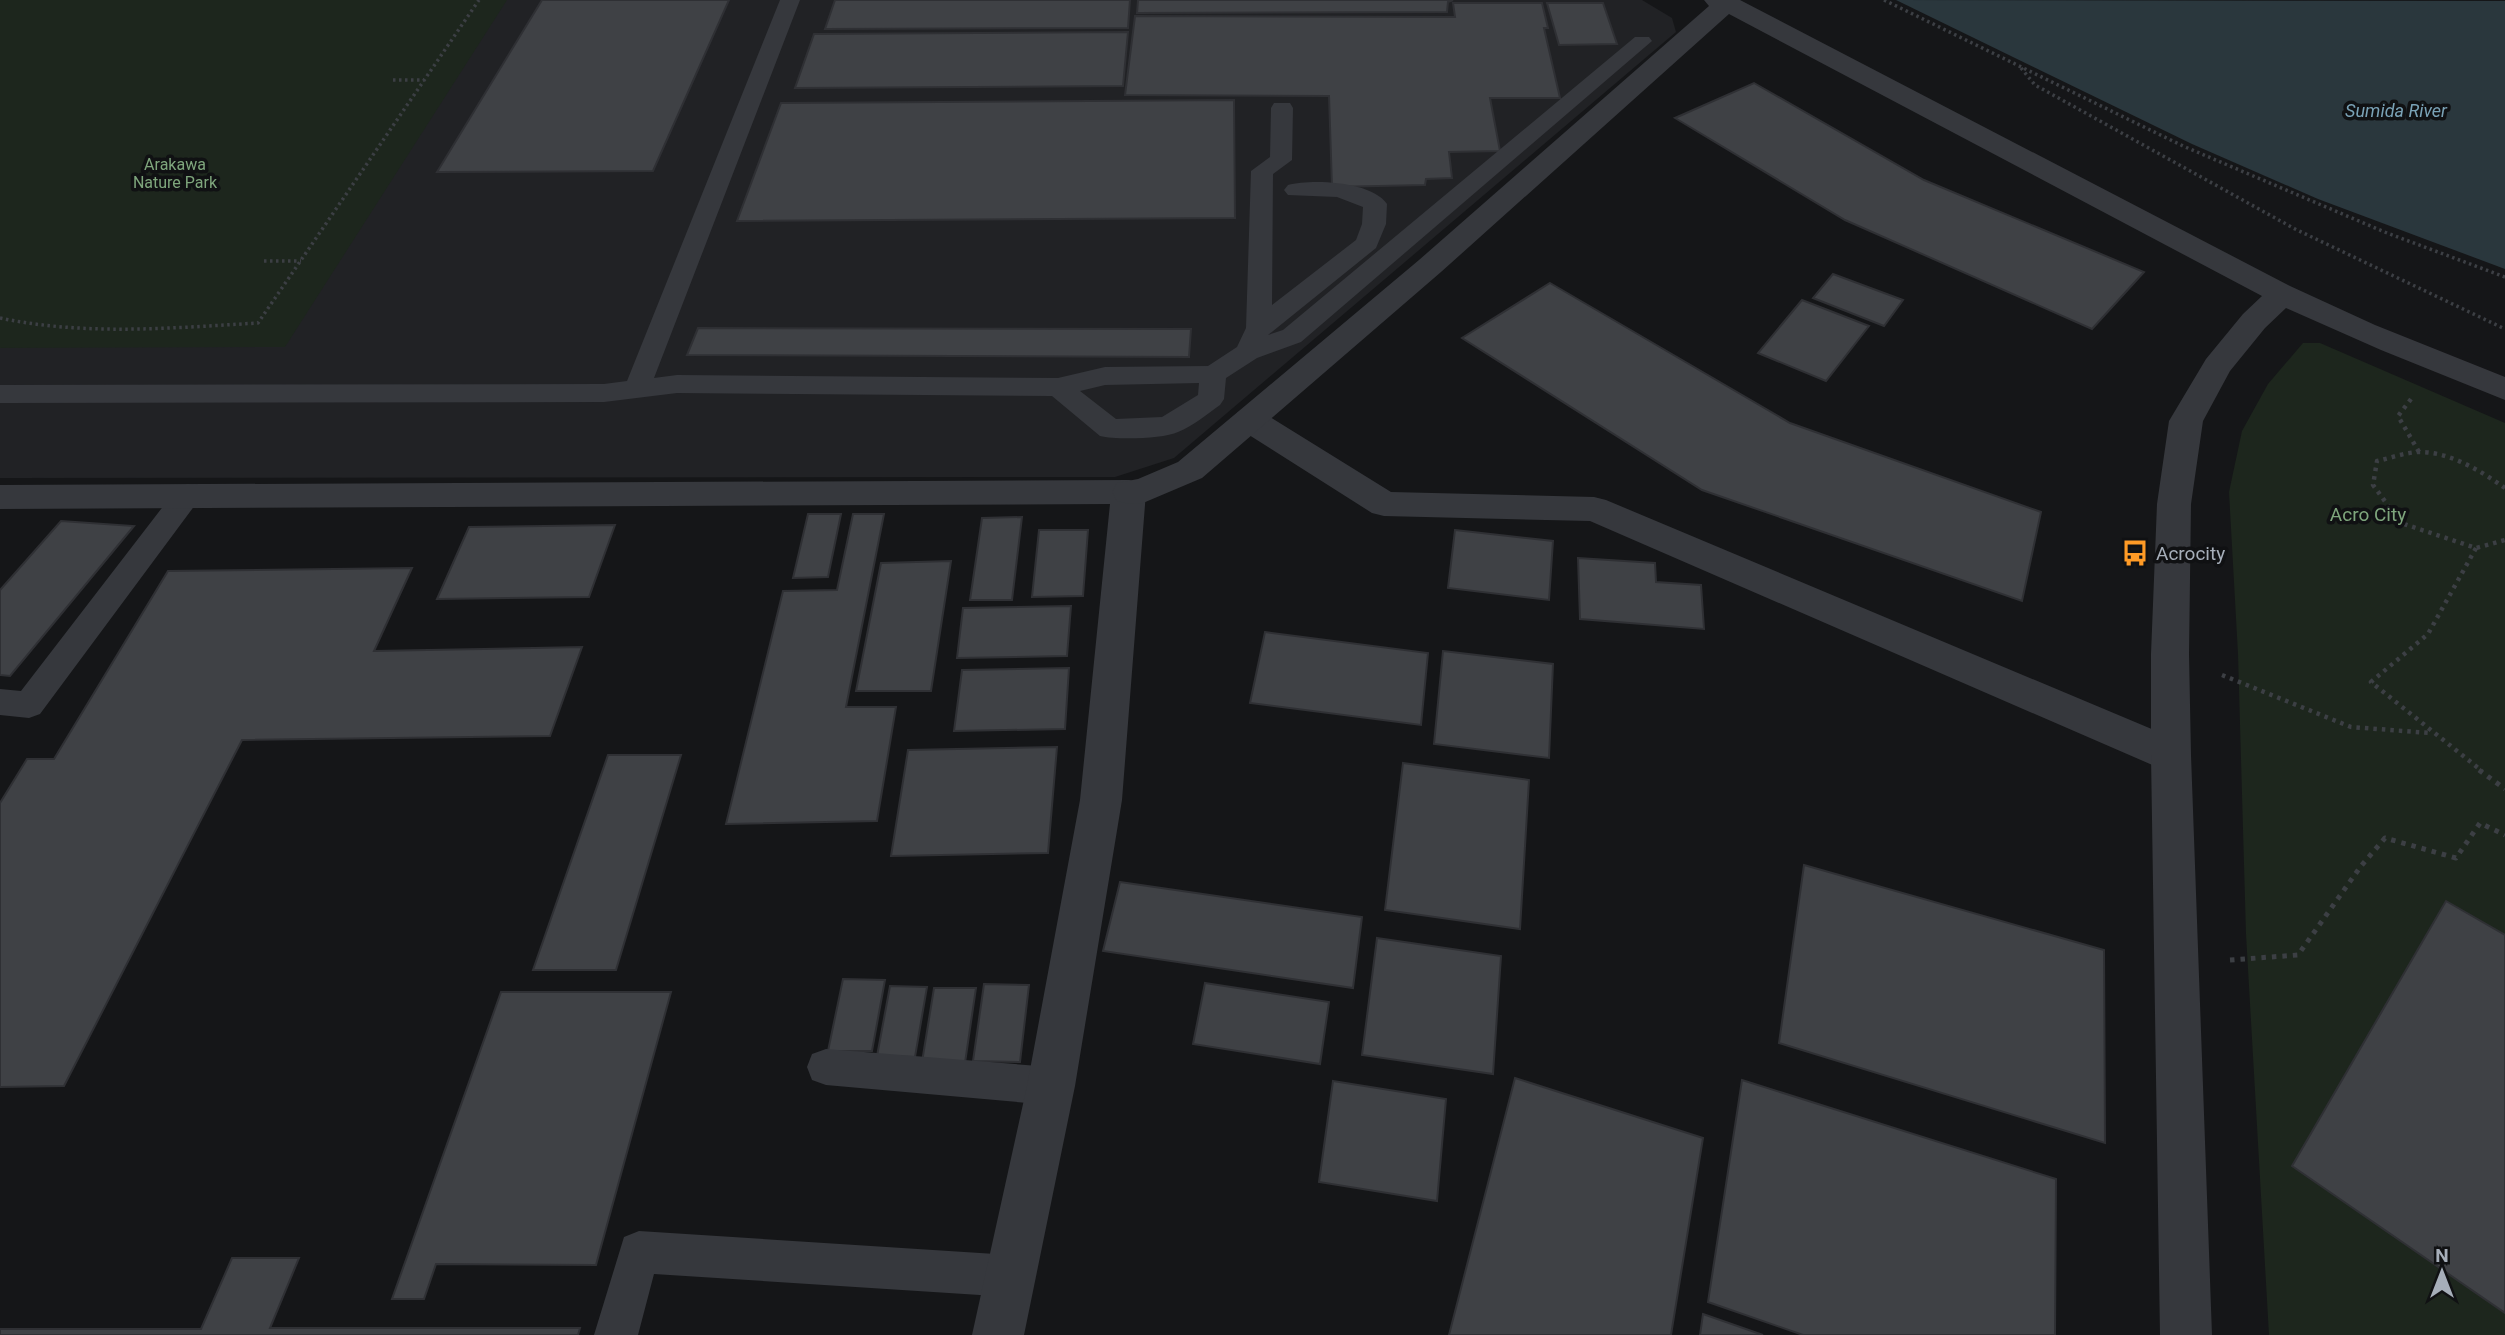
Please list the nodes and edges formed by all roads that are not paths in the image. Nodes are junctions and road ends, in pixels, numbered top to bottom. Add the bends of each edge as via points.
1 (790, 0) edge
2 (1722, 1) edge
3 (1642, 41) dead end
4 (1282, 108) dead end
5 (1296, 190) dead end
6 (2283, 294) junction
7 (1259, 328) junction
8 (1248, 352) junction
9 (1213, 374) junction
10 (1058, 387) junction
11 (2505, 389) edge
12 (636, 391) junction
13 (0, 394) edge
14 (1250, 420) junction
15 (1129, 492) junction
16 (188, 494) junction
17 (0, 497) edge
18 (0, 702) edge
19 (2171, 755) junction
20 (826, 1067) dead end
21 (1051, 1086) junction
22 (1011, 1276) junction
23 (616, 1335) edge
24 (998, 1335) edge
25 (2186, 1335) edge

1 - 12 lane
2 - 6 street
2 - 14 street via 1430,266
3 - 8 lane via 1292,336
4 - 7 lane via 1281,160 1262,171
5 - 7 lane via 1315,187 1351,192 1375,204 1374,224 1367,243
6 - 11 street
6 - 19 street via 2217,366 2186,421 2174,504
7 - 8 lane
8 - 9 lane
9 - 10 lane via 1105,376
9 - 10 lane via 1211,399 1168,426 1110,429
10 - 12 lane via 677,384
12 - 13 lane
14 - 15 street via 1190,470 1143,491
14 - 19 street via 1384,504 1594,509
15 - 16 street
15 - 21 street via 1101,800
16 - 17 street
16 - 18 lane via 29,705
19 - 25 street
20 - 21 lane
21 - 22 street
22 - 23 lane via 639,1252
22 - 24 street

